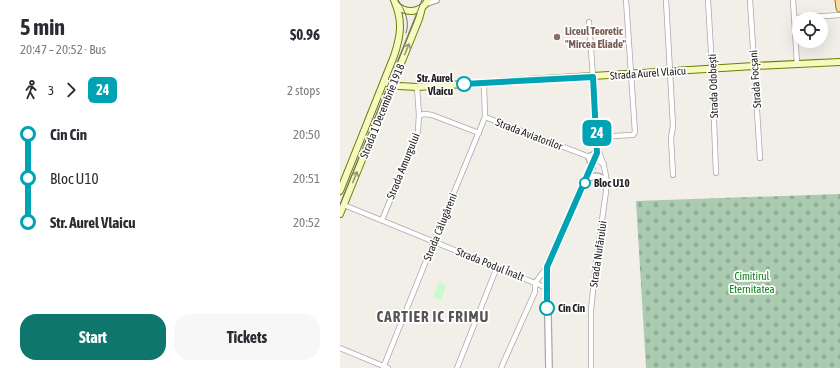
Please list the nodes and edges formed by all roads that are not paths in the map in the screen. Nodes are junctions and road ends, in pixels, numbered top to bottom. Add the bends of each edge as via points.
1 (436, 0) edge
2 (626, 0) edge
3 (666, 0) edge
4 (708, 0) edge
5 (750, 0) edge
6 (793, 0) edge
7 (839, 0) edge
8 (427, 1) edge
9 (395, 3) edge
10 (422, 8) junction
11 (840, 8) edge
12 (794, 12) edge
13 (840, 15) edge
14 (828, 16) edge
15 (589, 22) dead end
16 (796, 48) edge
17 (840, 62) edge
18 (797, 64) junction
19 (754, 66) junction
20 (712, 69) junction
21 (670, 72) junction
22 (631, 74) junction
23 (593, 77) junction
24 (384, 82) junction
25 (484, 83) junction
26 (393, 85) junction
27 (417, 87) junction
28 (419, 115) junction
29 (485, 117) junction
30 (478, 133) junction
31 (597, 137) junction
32 (598, 150) junction
33 (589, 157) junction
34 (760, 158) dead end
35 (595, 159) junction
36 (604, 164) junction
37 (592, 167) junction
38 (716, 173) dead end
39 (673, 175) dead end
40 (586, 179) junction
41 (607, 184) junction
42 (340, 191) edge
43 (344, 205) junction
44 (340, 214) edge
45 (382, 220) junction
46 (434, 241) junction
47 (497, 267) junction
48 (547, 267) junction
49 (535, 283) junction
50 (547, 288) junction
51 (340, 348) edge
52 (373, 362) junction
53 (385, 367) edge
54 (371, 368) edge
55 (457, 368) edge
56 (501, 368) edge
57 (549, 368) edge
58 (591, 368) edge

1 - 8 street
2 - 22 street
3 - 21 street
4 - 20 street, Strada Odobești
5 - 19 street, Strada Focșani
6 - 12 street
7 - 11 main road
8 - 10 main road
9 - 10 main road via 408,11
9 - 24 main road, Strada 1 Decembrie 1918 via 400,18 400,31
26 -> 10 main road, Strada 1 Decembrie 1918
13 - 14 street
15 - 23 street
16 - 18 street
17 - 18 main road, Strada Aurel Vlaicu
18 - 19 main road, Strada Aurel Vlaicu
19 - 20 main road, Strada Aurel Vlaicu
19 - 34 street, Strada Focșani
20 - 21 main road, Strada Aurel Vlaicu
20 - 38 street, Strada Odobești
21 - 22 main road, Strada Aurel Vlaicu
21 - 39 street
22 - 23 main road, Strada Aurel Vlaicu
22 - 31 street via 634,133
23 - 25 main road, Strada Aurel Vlaicu
23 - 31 street
24 - 26 main road, Strada Aurel Vlaicu
24 - 42 main road, Strada 1 Decembrie 1918
25 - 27 main road, Strada Aurel Vlaicu
25 - 29 street, Strada Călugăreni
26 - 27 main road, Strada Aurel Vlaicu
43 -> 26 main road, Strada 1 Decembrie 1918
27 - 28 street, Strada Amurgului
28 - 30 street, Strada Aviatorilor via 432,115
28 - 45 street, Strada Amurgului via 418,131
29 - 30 street, Strada Călugăreni
29 - 33 street, Strada Aviatorilor
30 - 46 street, Strada Călugăreni
31 - 32 street
32 - 33 street
32 - 35 street
32 - 36 street, Strada Nufărului
33 - 35 street, Strada Aviatorilor
33 - 37 street
35 - 36 street
35 - 37 street
36 - 41 street, Strada Nufărului
37 - 40 street
40 - 41 street via 598,176
40 - 48 street
41 - 58 street, Strada Nufărului via 591,310
43 - 44 main road, Strada 1 Decembrie 1918
43 - 45 street, Strada Podul Înalt
45 - 46 street, Strada Podul Înalt
46 - 47 street, Strada Podul Înalt
46 - 53 street, Strada Călugăreni
47 - 49 street, Strada Podul Înalt
47 - 55 street
48 - 49 street
48 - 50 street
49 - 50 street, Strada Podul Înalt
49 - 56 street via 535,292
50 - 57 street
51 - 52 street
52 - 53 street
52 - 54 street

